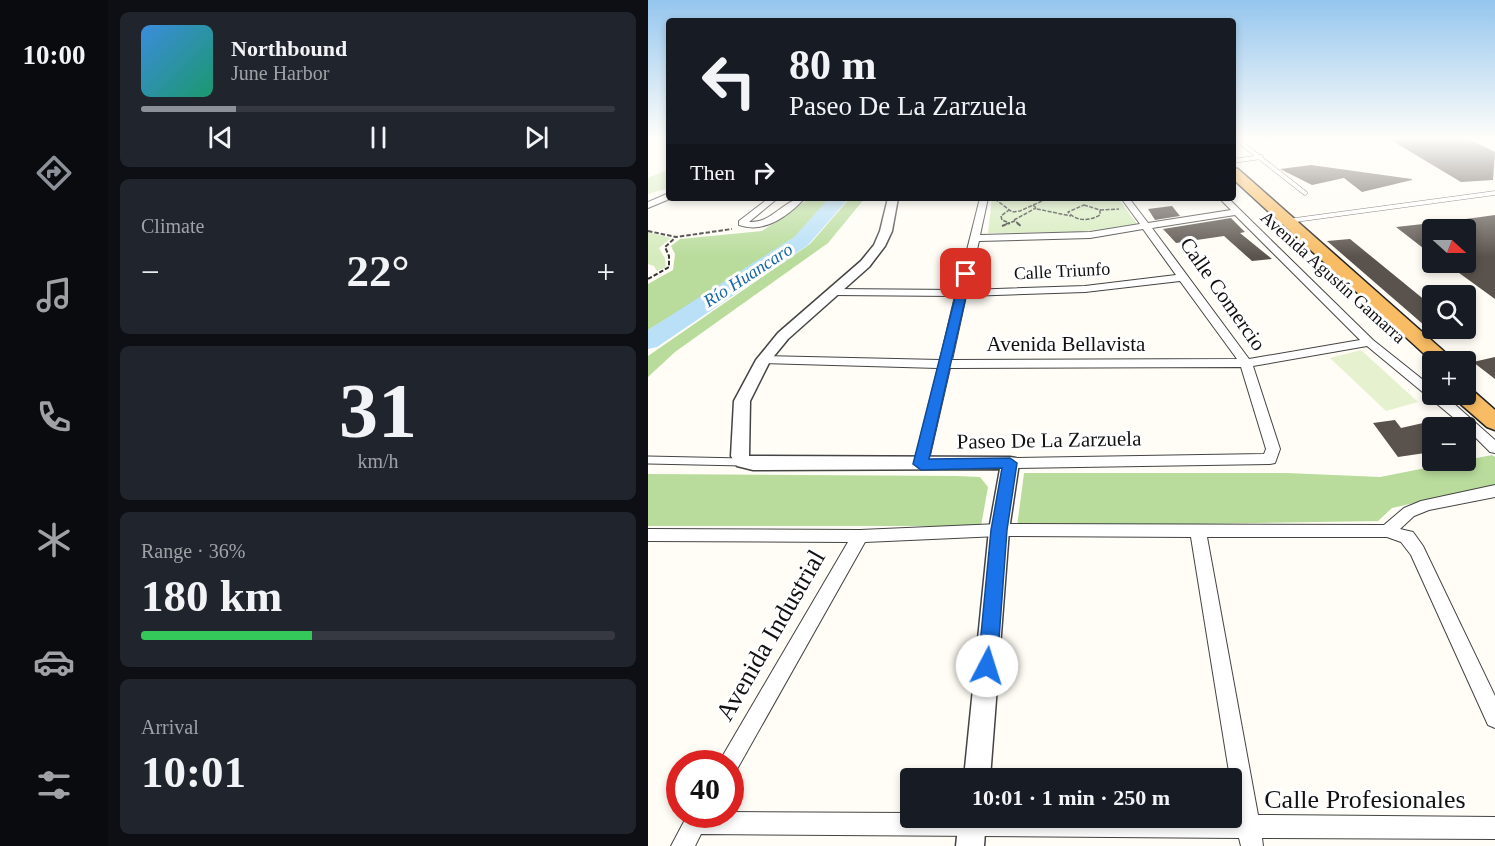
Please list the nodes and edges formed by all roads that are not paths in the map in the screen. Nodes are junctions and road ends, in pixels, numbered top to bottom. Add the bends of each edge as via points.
1 (1239, 178) edge
2 (1287, 178) edge
3 (1236, 189) edge
4 (666, 191) edge
5 (1305, 193) dead end
6 (1495, 193) edge
7 (648, 197) edge
8 (666, 197) edge
9 (770, 201) edge
10 (797, 201) edge
11 (892, 201) edge
12 (983, 201) edge
13 (1226, 201) edge
14 (1124, 203) edge
15 (648, 205) edge
16 (1237, 212) junction
17 (1280, 222) junction
18 (1146, 226) junction
19 (974, 238) junction
20 (1184, 277) junction
21 (833, 292) junction
22 (961, 292) junction
23 (1369, 342) junction
24 (1433, 351) edge
25 (1422, 357) edge
26 (763, 360) junction
27 (1246, 363) junction
28 (944, 364) junction
29 (1422, 385) edge
30 (1476, 387) edge
31 (1495, 404) edge
32 (1446, 405) edge
33 (1476, 405) edge
34 (1495, 422) edge
35 (1495, 448) edge
36 (1270, 459) joint
37 (648, 460) edge
38 (743, 462) junction
39 (1010, 463) junction
40 (921, 464) junction
41 (1495, 491) edge
42 (999, 530) junction
43 (1198, 530) junction
44 (1388, 531) junction
45 (648, 535) edge
46 (860, 536) junction
47 (1495, 718) edge
48 (737, 750) edge
49 (978, 768) edge
50 (744, 821) edge
51 (692, 828) edge
52 (1495, 828) edge
53 (972, 830) edge
54 (1250, 837) edge
55 (681, 846) edge

1 - 17 highway, Avenida Agustín Gamarra
2 - 5 lane
3 - 17 highway, Avenida Agustín Gamarra
4 - 7 street
6 - 17 lane
8 - 15 street
9 - 10 street via 742,223 746,226 769,221
11 - 21 street via 879,246
12 - 19 street
13 - 16 street
14 - 18 street, Calle Comercio
16 - 18 street
16 - 23 street
17 - 24 highway, Avenida Agustín Gamarra
17 - 25 highway, Avenida Agustín Gamarra
18 - 19 street via 1081,235
18 - 20 street, Calle Comercio
19 - 22 street
20 - 22 street, Calle Triunfo via 1085,289
20 - 27 street, Calle Comercio
21 - 22 street, Calle Triunfo
21 - 26 street via 783,336
22 - 28 street
23 - 27 street, Avenida Bellavista
23 - 29 street
26 - 28 street, Avenida Bellavista
26 - 38 street via 742,401
27 - 28 street, Avenida Bellavista
27 - 36 street, Calle Comercio via 1273,449
28 - 40 street
30 - 31 highway
32 - 35 street
33 - 34 highway
36 - 39 street, Paseo De La Zarzuela
37 - 38 lane, Paseo De La Zarzuela
38 - 40 street, Paseo De La Zarzuela
39 - 40 street, Paseo De La Zarzuela
39 - 42 street
41 - 44 street via 1426,505 1409,512
42 - 43 street
42 - 46 street
42 - 49 street
43 - 44 street
43 - 54 street
44 - 47 street via 1407,537 1417,551
45 - 46 street
46 - 48 street, Avenida Industrial
50 - 53 street, Calle Profesionales
51 - 55 street
52 - 54 street, Calle Profesionales
53 - 54 street, Calle Profesionales

